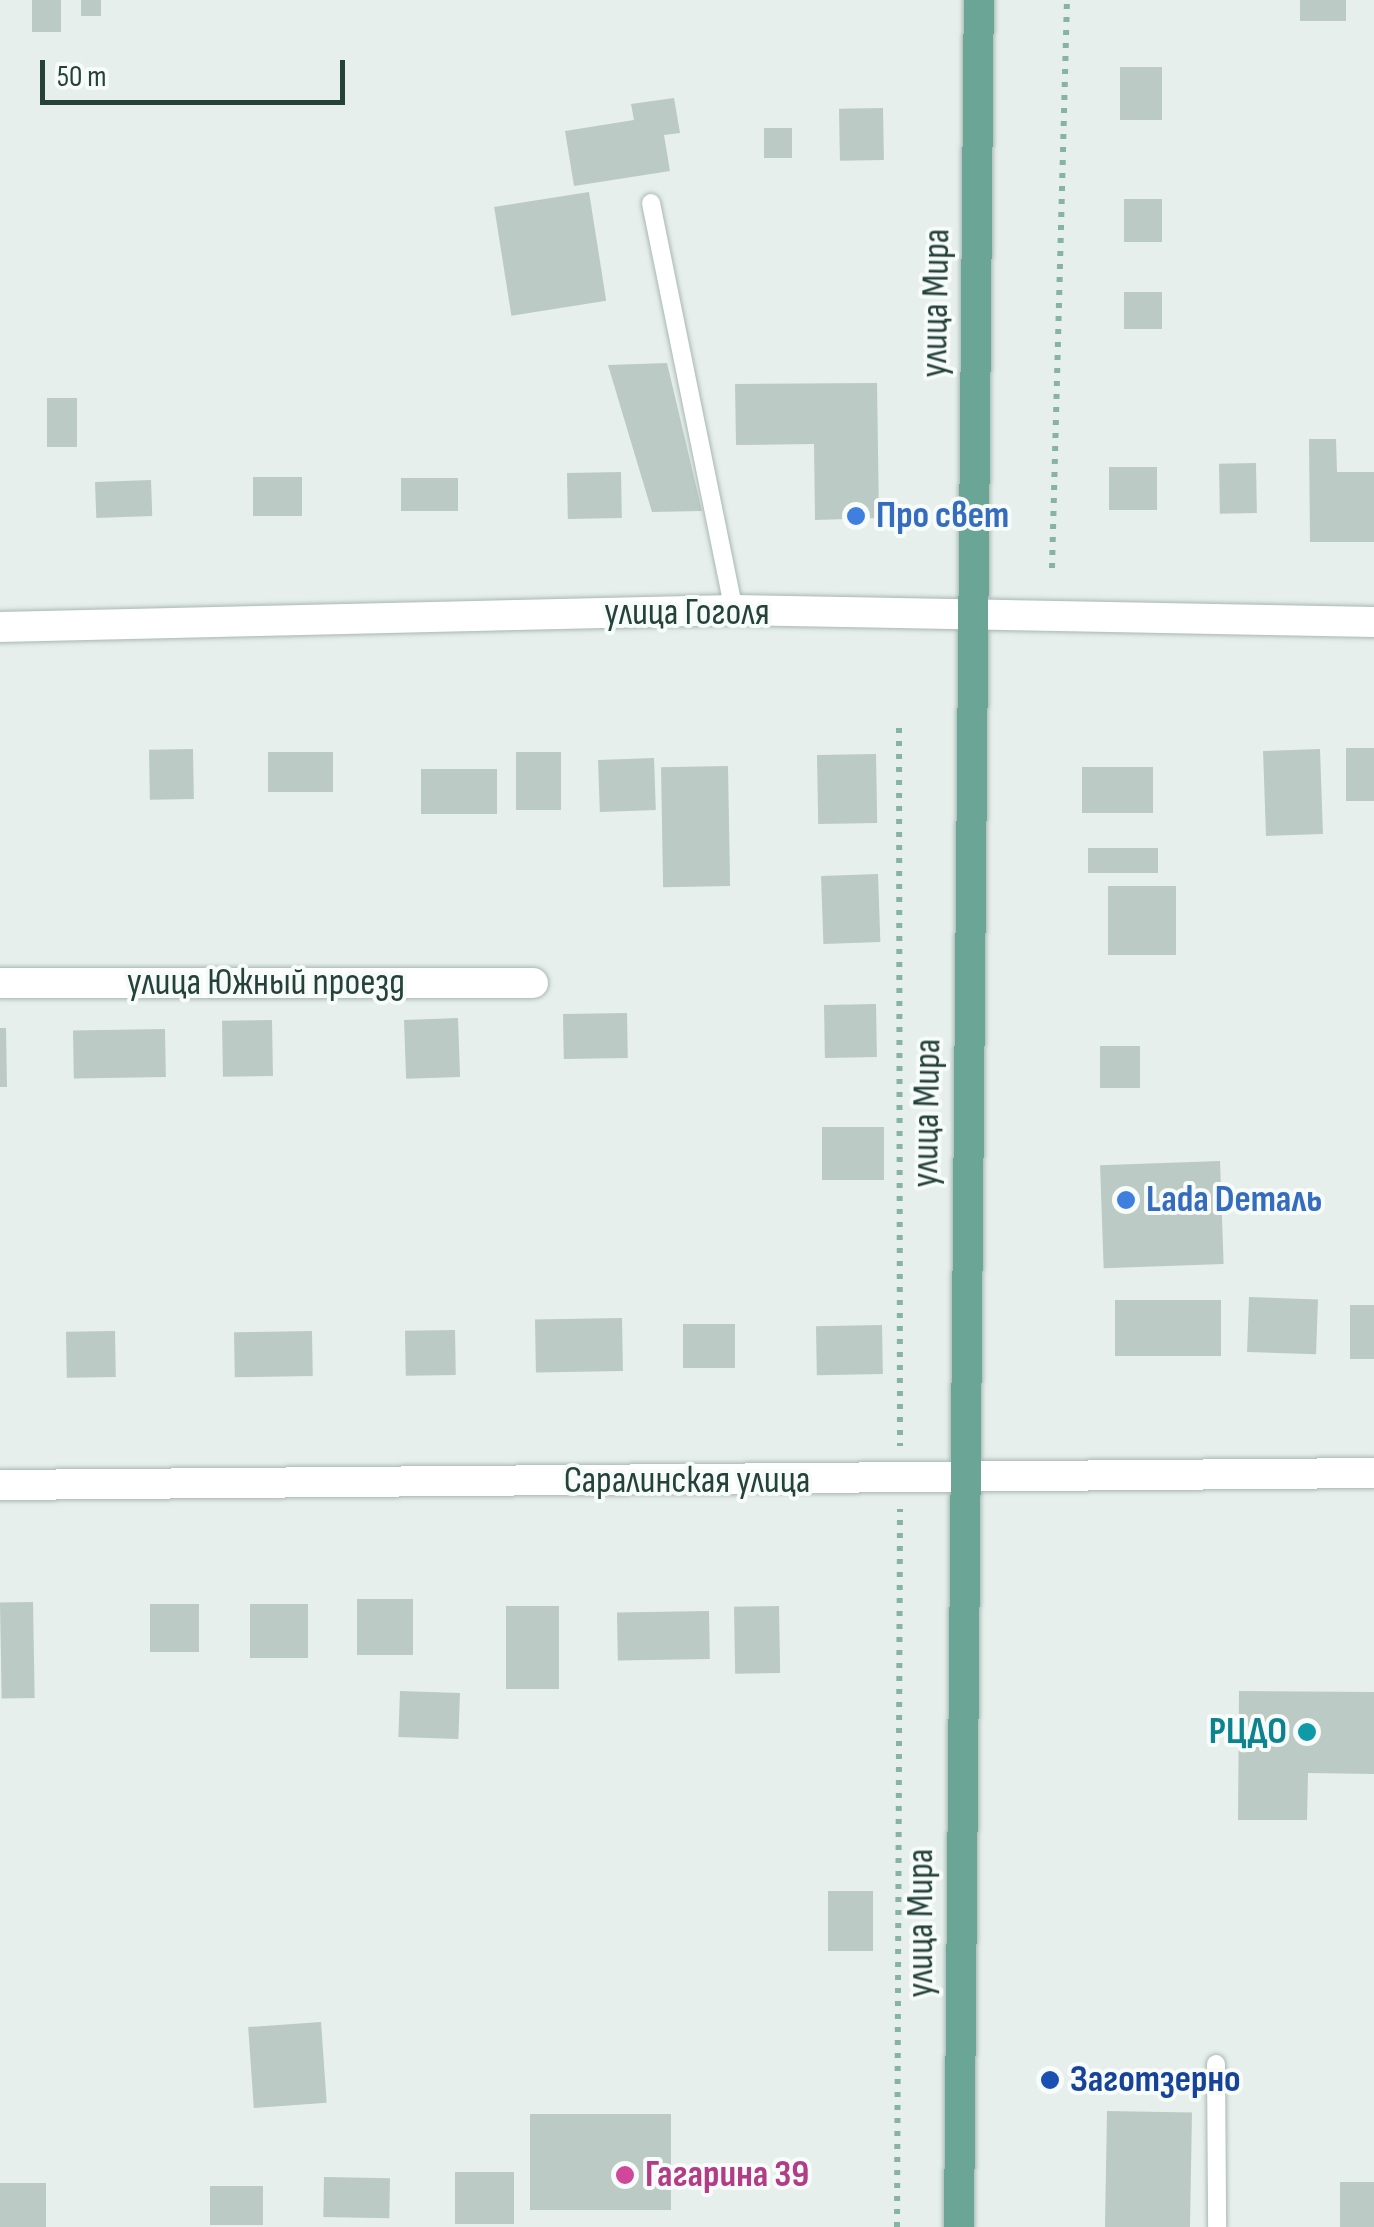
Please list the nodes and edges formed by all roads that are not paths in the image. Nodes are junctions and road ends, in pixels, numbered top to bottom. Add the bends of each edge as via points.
1 (979, 0) edge
2 (651, 202) dead end
3 (734, 610) junction
4 (974, 617) junction
5 (1374, 622) edge
6 (0, 627) edge
7 (0, 983) edge
8 (533, 983) dead end
9 (1374, 1473) edge
10 (964, 1478) junction
11 (0, 1485) edge
12 (1216, 2064) dead end
13 (958, 2227) edge
14 (1218, 2227) edge

1 - 4 main road, улица Мира
2 - 3 lane
3 - 4 street, улица Гоголя
3 - 6 street, улица Гоголя
4 - 5 street, улица Гоголя
4 - 10 main road, улица Мира
7 - 8 street, улица Южный проезд
9 - 10 street, Саралинская улица
10 - 11 street, Саралинская улица
10 - 13 main road, улица Мира
12 - 14 lane

